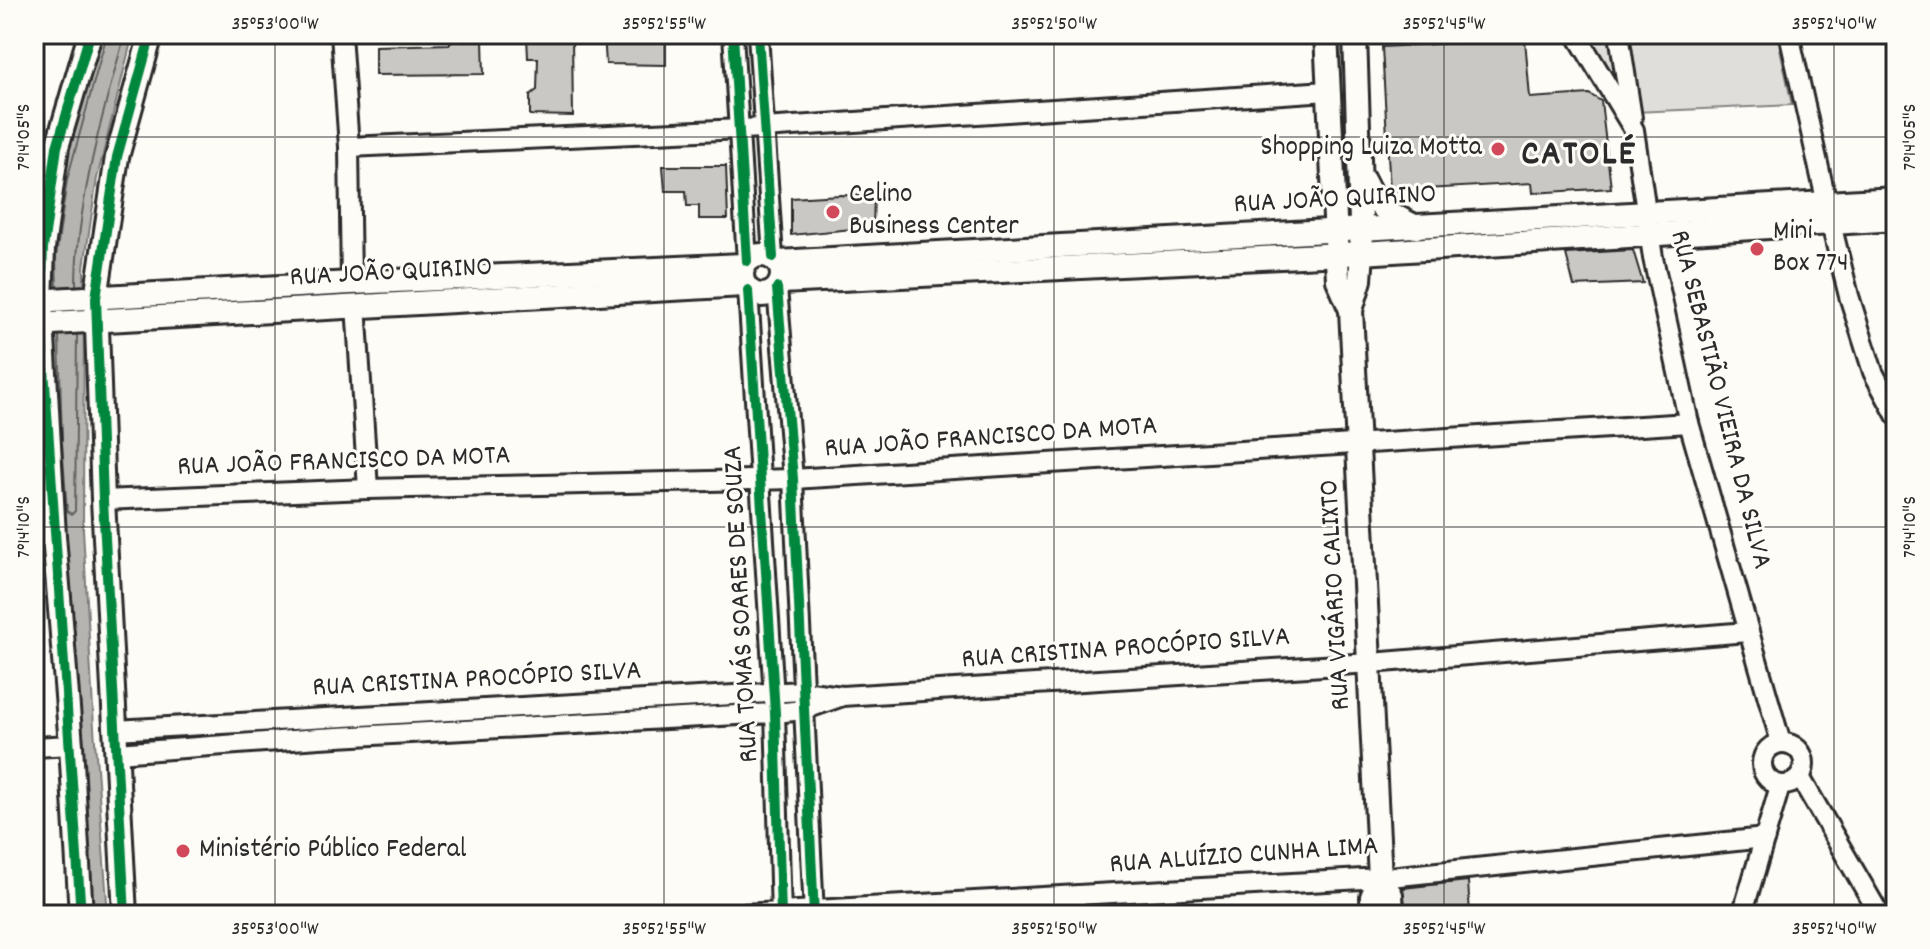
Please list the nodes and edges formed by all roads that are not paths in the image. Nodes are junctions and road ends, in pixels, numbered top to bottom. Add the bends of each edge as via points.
1 (90, 34) edge
2 (151, 34) edge
3 (341, 34) edge
4 (733, 34) edge
5 (758, 34) edge
6 (1326, 34) edge
7 (1355, 34) edge
8 (1576, 34) edge
9 (1619, 34) edge
10 (1789, 34) edge
11 (1328, 91) junction
12 (740, 128) junction
13 (763, 128) junction
14 (1634, 130) junction
15 (349, 147) junction
16 (1360, 175) junction
17 (1896, 199) edge
18 (1829, 214) junction
19 (1896, 219) edge
20 (1648, 225) junction
21 (1417, 227) junction
22 (1336, 231) junction
23 (1362, 242) junction
24 (1336, 254) junction
25 (777, 272) junction
26 (745, 275) junction
27 (351, 283) junction
28 (92, 298) junction
29 (41, 301) edge
30 (356, 305) junction
31 (1351, 310) junction
32 (92, 323) junction
33 (40, 324) edge
34 (1896, 415) edge
35 (1689, 423) junction
36 (1359, 444) junction
37 (793, 479) junction
38 (760, 480) junction
39 (368, 489) junction
40 (103, 500) junction
41 (44, 536) edge
42 (1747, 632) junction
43 (1371, 663) junction
44 (802, 691) junction
45 (774, 692) junction
46 (842, 696) junction
47 (519, 707) junction
48 (803, 710) junction
49 (775, 713) junction
50 (319, 718) junction
51 (521, 727) junction
52 (115, 730) junction
53 (319, 738) junction
54 (1781, 743) junction
55 (71, 745) junction
56 (34, 747) edge
57 (117, 753) junction
58 (1800, 777) junction
59 (1780, 786) junction
60 (1765, 838) junction
61 (1380, 878) junction
62 (814, 913) edge
63 (781, 914) edge
64 (81, 915) edge
65 (125, 915) edge
66 (726, 915) edge
67 (1373, 915) edge
68 (1392, 915) edge
69 (1742, 915) edge
70 (1880, 915) edge

1 - 29 main road via 57,147
2 - 28 main road via 117,157
3 - 15 street
4 - 12 street, RUA TOMÁS SOARES DE SOUZA
5 - 13 street, RUA TOMÁS SOARES DE SOUZA
6 - 11 main road, RUA VIGÁRIO CALIXTO
7 - 16 main road, RUA VIGÁRIO CALIXTO
8 - 14 street, RUA SEBASTIÃO VIEIRA DA SILVA
9 - 14 street
10 - 18 street
11 - 13 street
11 - 22 main road, RUA VIGÁRIO CALIXTO
12 - 13 street
12 - 15 street
12 - 26 street, RUA TOMÁS SOARES DE SOUZA
13 - 25 street, RUA TOMÁS SOARES DE SOUZA
14 - 20 street, RUA SEBASTIÃO VIEIRA DA SILVA
15 - 27 street
16 - 21 main road via 1383,210
16 - 23 main road, RUA VIGÁRIO CALIXTO
17 - 18 main road, RUA JOÃO QUIRINO
18 - 19 main road, RUA JOÃO QUIRINO
18 - 20 main road, RUA JOÃO QUIRINO
18 - 34 street via 1873,372
20 - 21 main road, RUA JOÃO QUIRINO
20 - 23 main road, RUA JOÃO QUIRINO
20 - 35 street, RUA SEBASTIÃO VIEIRA DA SILVA
21 - 23 main road, RUA JOÃO QUIRINO
22 - 23 main road, RUA JOÃO QUIRINO
22 - 24 main road, RUA VIGÁRIO CALIXTO
22 - 25 main road, RUA JOÃO QUIRINO
23 - 24 main road, RUA JOÃO QUIRINO
23 - 31 main road, RUA VIGÁRIO CALIXTO via 1360,280
24 - 25 main road, RUA JOÃO QUIRINO
24 - 31 main road, RUA VIGÁRIO CALIXTO via 1338,280
25 - 26 main road via 759,254
25 - 26 main road via 766,295
25 - 37 street, RUA TOMÁS SOARES DE SOUZA
26 - 27 main road, RUA JOÃO QUIRINO
26 - 30 main road, RUA JOÃO QUIRINO
26 - 38 street, RUA TOMÁS SOARES DE SOUZA
27 - 28 main road, RUA JOÃO QUIRINO
28 - 29 main road, RUA JOÃO QUIRINO
28 - 32 main road
29 - 33 main road
30 - 32 main road, RUA JOÃO QUIRINO
30 - 39 street
31 - 36 main road, RUA VIGÁRIO CALIXTO
32 - 33 main road, RUA JOÃO QUIRINO
32 - 40 main road
33 - 41 main road
35 - 36 street, RUA JOÃO FRANCISCO DA MOTA
35 - 42 street, RUA SEBASTIÃO VIEIRA DA SILVA
36 - 37 street, RUA JOÃO FRANCISCO DA MOTA
36 - 43 main road, RUA VIGÁRIO CALIXTO
37 - 38 street, RUA JOÃO FRANCISCO DA MOTA
37 - 44 street, RUA TOMÁS SOARES DE SOUZA
38 - 39 street, RUA JOÃO FRANCISCO DA MOTA
38 - 45 street, RUA TOMÁS SOARES DE SOUZA
39 - 40 street, RUA JOÃO FRANCISCO DA MOTA
40 - 52 main road
41 - 55 main road
42 - 43 street, RUA CRISTINA PROCÓPIO SILVA
42 - 54 street, RUA SEBASTIÃO VIEIRA DA SILVA
43 - 46 street, RUA CRISTINA PROCÓPIO SILVA
43 - 61 main road, RUA VIGÁRIO CALIXTO
44 - 45 street, RUA CRISTINA PROCÓPIO SILVA
44 - 46 street, RUA CRISTINA PROCÓPIO SILVA
44 - 48 street, RUA TOMÁS SOARES DE SOUZA
45 - 47 street, RUA CRISTINA PROCÓPIO SILVA
45 - 49 street, RUA TOMÁS SOARES DE SOUZA
46 - 48 street, RUA CRISTINA PROCÓPIO SILVA
47 - 50 street, RUA CRISTINA PROCÓPIO SILVA
47 - 51 street
48 - 49 street, RUA CRISTINA PROCÓPIO SILVA
48 - 62 street, RUA TOMÁS SOARES DE SOUZA
49 - 51 street, RUA CRISTINA PROCÓPIO SILVA
49 - 63 street, RUA TOMÁS SOARES DE SOUZA
50 - 52 street, RUA CRISTINA PROCÓPIO SILVA
50 - 53 street
51 - 53 street, RUA CRISTINA PROCÓPIO SILVA
52 - 57 main road
53 - 57 street, RUA CRISTINA PROCÓPIO SILVA
54 - 58 street via 1794,746 1803,756
54 - 59 street via 1767,750 1762,763 1766,777
55 - 56 street
55 - 64 main road
57 - 65 main road
58 - 59 street
58 - 70 street
59 - 60 street
60 - 61 street, RUA ALUÍZIO CUNHA LIMA
60 - 69 street
61 - 62 street, RUA ALUÍZIO CUNHA LIMA
61 - 67 main road, RUA VIGÁRIO CALIXTO via 1372,897
61 - 68 main road, RUA VIGÁRIO CALIXTO via 1391,895
62 - 63 street, RUA ALUÍZIO CUNHA LIMA
63 - 66 street, RUA ALUÍZIO CUNHA LIMA

